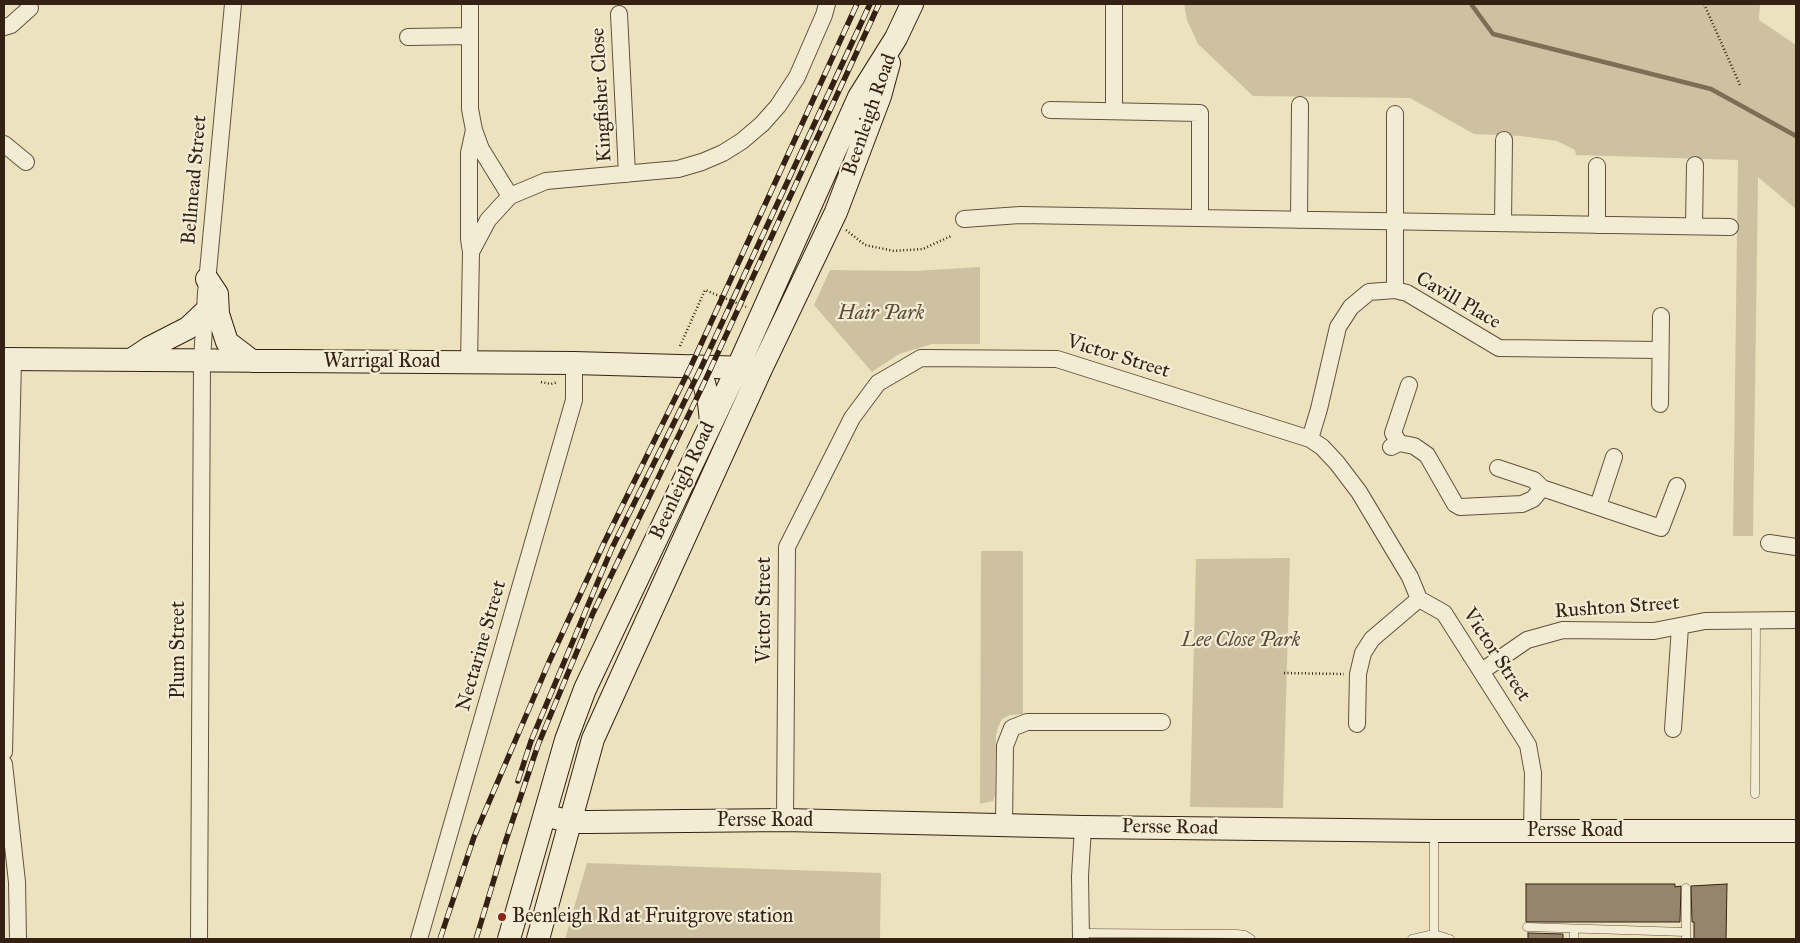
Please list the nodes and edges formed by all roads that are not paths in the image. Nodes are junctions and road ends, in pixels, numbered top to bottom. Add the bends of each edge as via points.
1 (233, 4) edge
2 (470, 4) edge
3 (827, 4) edge
4 (912, 4) edge
5 (1114, 4) edge
6 (30, 8) dead end
7 (619, 14) dead end
8 (4, 27) edge
9 (470, 36) junction
10 (408, 37) dead end
11 (896, 38) junction
12 (1300, 105) dead end
13 (1050, 110) dead end
14 (1114, 111) junction
15 (1395, 114) dead end
16 (474, 130) junction
17 (1504, 140) dead end
18 (4, 144) edge
19 (26, 162) dead end
20 (1695, 165) dead end
21 (1597, 166) dead end
22 (628, 174) junction
23 (510, 196) junction
24 (1200, 218) junction
25 (964, 219) dead end
26 (1299, 220) junction
27 (1395, 222) junction
28 (1503, 223) junction
29 (1597, 225) junction
30 (1694, 226) junction
31 (1730, 227) dead end
32 (470, 252) junction
33 (207, 279) junction
34 (1395, 290) junction
35 (205, 312) junction
36 (1661, 316) dead end
37 (1660, 350) junction
38 (8, 359) edge
39 (131, 360) junction
40 (202, 360) junction
41 (252, 361) junction
42 (469, 363) junction
43 (574, 364) junction
44 (691, 366) junction
45 (738, 367) junction
46 (761, 369) junction
47 (1409, 385) dead end
48 (1660, 404) dead end
49 (711, 421) junction
50 (1310, 439) junction
51 (1614, 457) dead end
52 (1498, 468) dead end
53 (1677, 486) dead end
54 (1542, 488) junction
55 (1598, 506) junction
56 (1769, 543) dead end
57 (1796, 547) edge
58 (1419, 599) junction
59 (1756, 620) junction
60 (1796, 620) edge
61 (1680, 627) junction
62 (1482, 671) junction
63 (1162, 722) dead end
64 (1357, 724) dead end
65 (1673, 729) dead end
66 (4, 752) edge
67 (4, 764) edge
68 (1756, 794) dead end
69 (545, 815) junction
70 (785, 820) junction
71 (570, 822) junction
72 (1004, 824) junction
73 (1083, 826) junction
74 (1434, 830) junction
75 (1532, 831) junction
76 (1796, 831) edge
77 (1686, 888) dead end
78 (1527, 927) dead end
79 (1574, 929) junction
80 (1434, 934) junction
81 (1081, 936) edge
82 (1686, 936) edge
83 (1149, 937) edge
84 (18, 939) edge
85 (199, 939) edge
86 (419, 939) edge
87 (509, 939) edge
88 (538, 939) edge
89 (1251, 939) edge
90 (1412, 939) edge
91 (1450, 939) edge
92 (1574, 939) edge

1 - 33 street, Bellmead Street
2 - 9 street
3 - 22 street via 797,77 778,106 742,142 702,162 678,169
4 - 11 main road, Beenleigh Road
5 - 14 street
6 - 8 street
7 - 22 street, Kingfisher Close
9 - 10 street
9 - 16 street via 470,109
11 - 45 main road, Beenleigh Road via 859,97
11 - 46 main road, Beenleigh Road via 880,96 836,212
12 - 26 street
13 - 14 street
14 - 24 street via 1200,113
15 - 27 street
16 - 23 street via 481,149
16 - 32 street via 469,153
17 - 28 street
18 - 19 street
20 - 30 street
21 - 29 street
22 - 23 street via 546,181
23 - 32 street via 488,220
24 - 25 street via 987,212
24 - 26 street
26 - 27 street
27 - 28 street
27 - 34 street
28 - 29 street
29 - 30 street
30 - 31 street
32 - 42 street
33 - 35 street, Bellmead Street
33 - 41 main road via 217,294 218,314 227,342
34 - 37 street, Cavill Place via 1408,293 1499,348
34 - 50 street, Cavill Place via 1369,292 1351,307 1338,327
35 - 39 main road via 188,328
35 - 40 street, Bellmead Street
36 - 37 street
37 - 48 street
38 - 39 main road, Warrigal Road
38 - 66 street
39 - 40 main road, Warrigal Road
40 - 41 main road, Warrigal Road
40 - 85 street, Plum Street
41 - 42 main road, Warrigal Road
42 - 43 main road, Warrigal Road
43 - 44 main road, Warrigal Road
43 - 86 street, Nectarine Street via 574,400
44 - 45 main road, Warrigal Road
44 - 49 main road via 699,371 705,387
45 - 46 main road, Warrigal Road
45 - 49 main road, Beenleigh Road
46 - 71 main road, Beenleigh Road via 593,739
47 - 54 street via 1393,433 1395,445 1414,446 1427,455 1455,504 1460,507 1522,504 1533,499
49 - 69 main road, Beenleigh Road via 585,689 566,740
50 - 58 street, Victor Street via 1327,452 1359,492 1410,576
50 - 70 street, Victor Street via 1057,359 921,358 878,383 852,418 787,547
51 - 55 street
52 - 54 street via 1534,480
53 - 55 street via 1661,528
54 - 55 street
56 - 57 street
58 - 62 street, Victor Street via 1444,613
58 - 64 street via 1372,639 1363,653 1358,674
59 - 60 street, Rushton Street
59 - 61 street, Rushton Street via 1705,621
59 - 68 lane
61 - 62 street, Rushton Street via 1654,631 1563,630 1526,640
61 - 65 street
62 - 75 street, Victor Street via 1528,745 1534,773
63 - 72 street via 1027,722 1012,728 1005,746
67 - 84 street via 17,882
69 - 71 main road, Persse Road
69 - 87 main road, Beenleigh Road
70 - 71 main road, Persse Road
70 - 72 main road, Persse Road
71 - 88 main road, Beenleigh Road
72 - 73 main road, Persse Road
73 - 74 main road, Persse Road
73 - 81 street
74 - 75 main road, Persse Road
74 - 80 lane
75 - 76 main road, Persse Road
77 - 82 lane
78 - 79 lane
79 - 82 lane
79 - 92 lane
80 - 90 lane
80 - 91 lane
81 - 83 lane
83 - 89 lane via 1237,934

